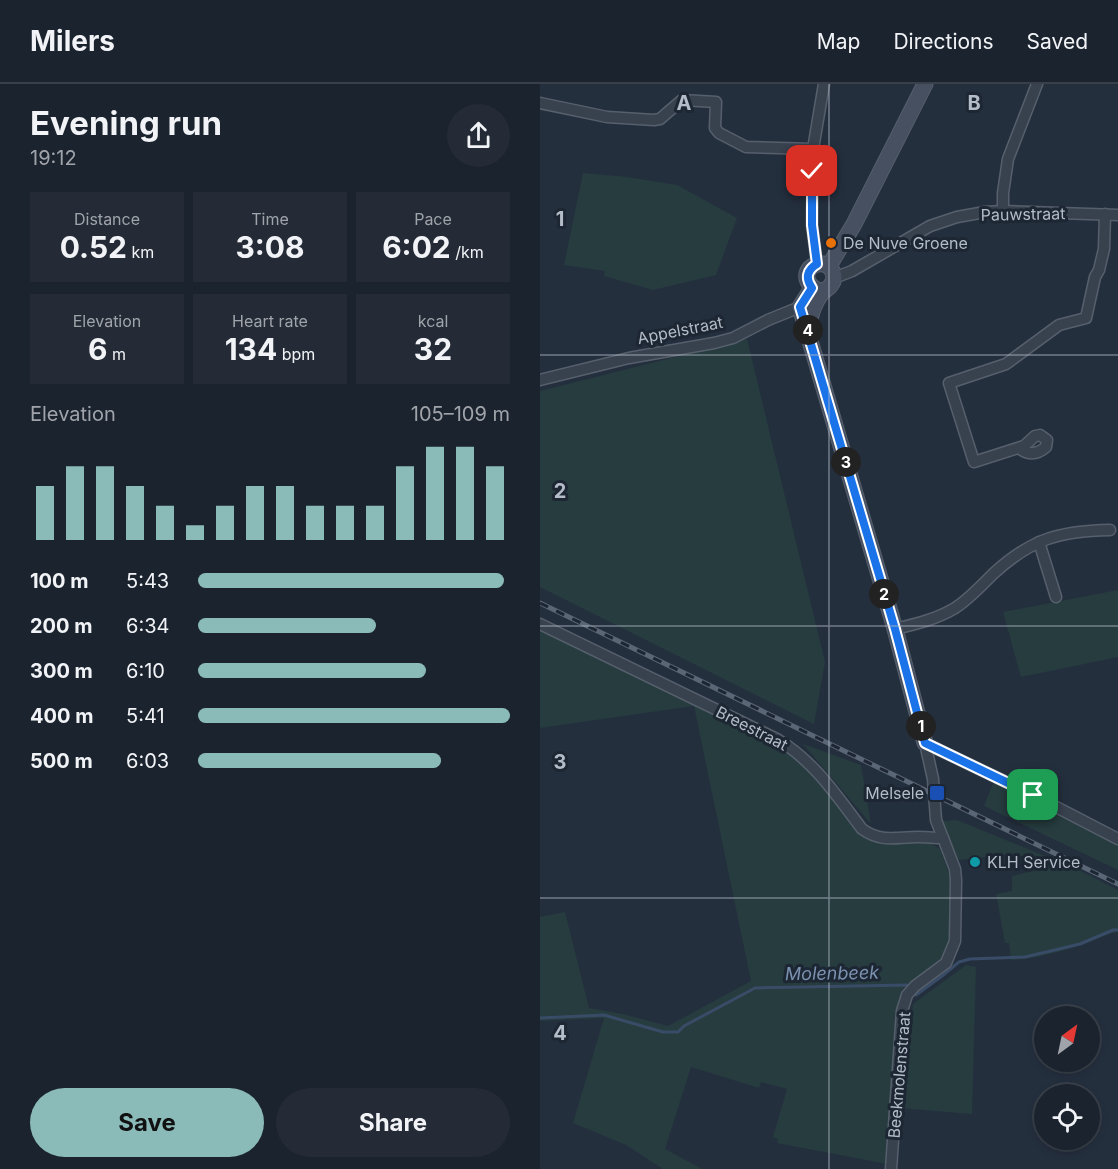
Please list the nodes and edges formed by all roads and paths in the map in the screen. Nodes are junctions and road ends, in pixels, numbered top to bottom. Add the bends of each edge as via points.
1 (825, 84) edge
2 (926, 84) edge
3 (1037, 84) edge
4 (540, 103) edge
5 (813, 149) junction
6 (1003, 211) junction
7 (1105, 214) junction
8 (1118, 215) edge
9 (827, 269) junction
10 (817, 289) junction
11 (800, 307) junction
12 (807, 329) junction
13 (540, 380) edge
14 (1019, 448) dead end
15 (1110, 530) dead end
16 (1040, 542) junction
17 (1056, 597) dead end
18 (540, 624) edge
19 (895, 629) junction
20 (925, 743) junction
21 (943, 838) junction
22 (1118, 839) edge
23 (891, 1169) edge

1 - 5 street
2 - 9 street via 855,224
3 - 6 street via 1008,159
4 - 5 street via 607,117 654,120 682,100 716,102 715,128 746,147
5 - 9 street via 812,225
6 - 7 street, Pauwstraat
6 - 9 street, Pauwstraat via 957,217 930,226 852,272
7 - 8 street, Pauwstraat
7 - 14 street via 1104,249 1086,318 1059,325 1005,364 949,383 974,462
9 - 10 street via 833,284 828,289
9 - 10 street via 811,268 808,273 808,282
10 - 11 street
10 - 12 street
11 - 12 street
11 - 13 street, Appelstraat via 733,338
12 - 19 street
15 - 16 street via 1080,531
16 - 17 street
16 - 19 street via 1004,563 957,607 934,619
18 - 21 street, Breestraat via 792,748 819,773 862,829 872,836
19 - 20 street
20 - 21 street, Beekmolenstraat via 936,820
20 - 22 street
21 - 23 street, Beekmolenstraat via 955,869 955,941 946,963 915,986 902,1011

